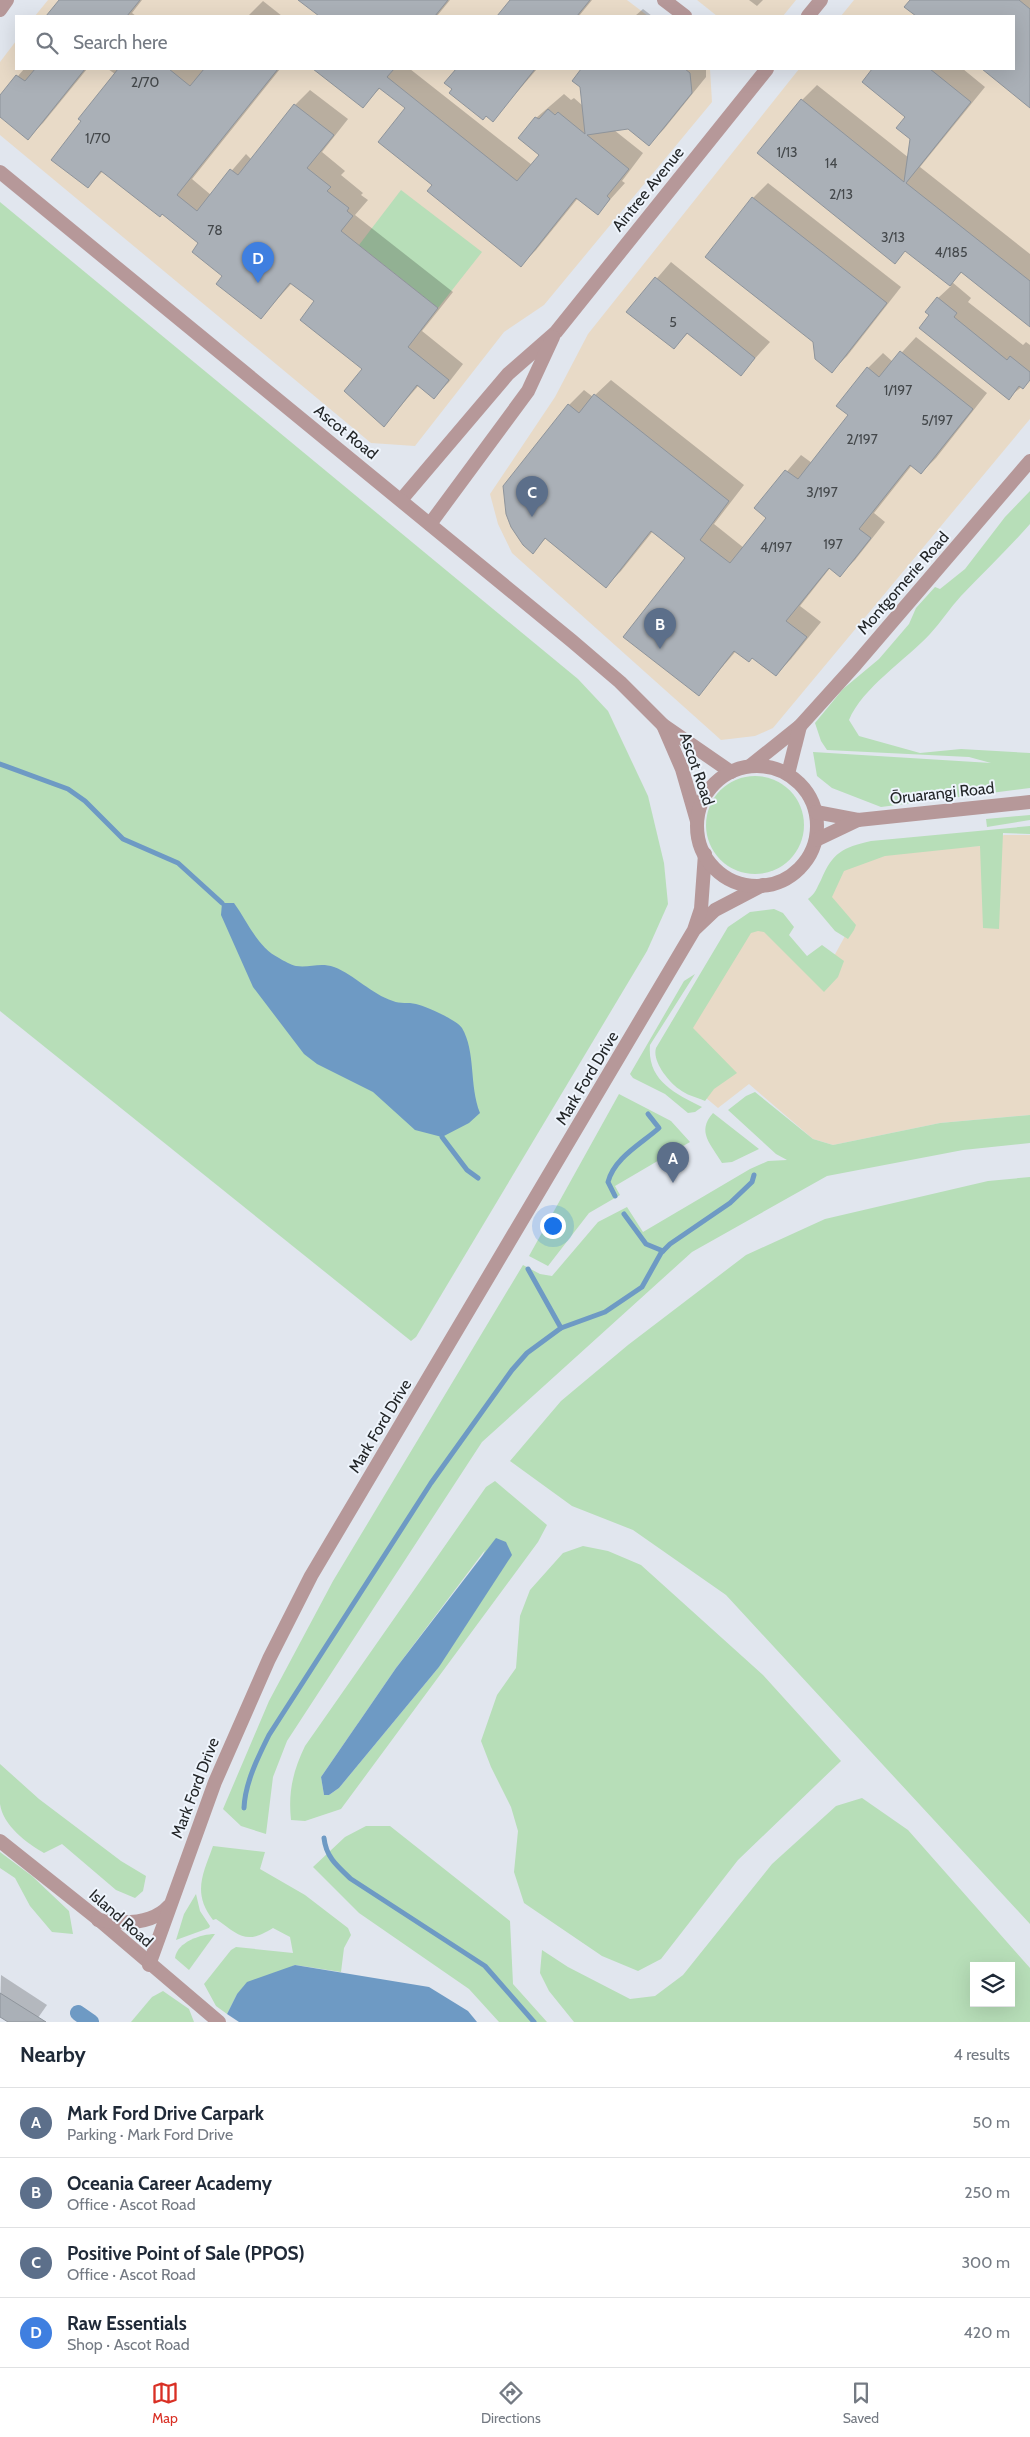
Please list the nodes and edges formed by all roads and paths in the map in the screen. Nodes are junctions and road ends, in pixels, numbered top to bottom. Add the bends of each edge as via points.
1 (8, 0) edge
2 (664, 0) edge
3 (821, 0) edge
4 (0, 10) edge
5 (684, 15) edge
6 (809, 15) edge
7 (760, 71) edge
8 (0, 172) edge
9 (556, 332) junction
10 (1030, 461) edge
11 (401, 500) junction
12 (430, 524) junction
13 (663, 725) junction
14 (800, 726) junction
15 (750, 766) junction
16 (731, 772) junction
17 (788, 774) junction
18 (1030, 802) edge
19 (816, 812) junction
20 (858, 820) junction
21 (698, 824) junction
22 (816, 840) junction
23 (705, 854) junction
24 (763, 886) junction
25 (694, 930) junction
26 (0, 1841) edge
27 (171, 1904) junction
28 (98, 1919) junction
29 (149, 1965) junction
30 (219, 2022) edge

1 - 4 street
2 - 5 street
3 - 6 street
7 - 9 street, Aintree Avenue
8 - 11 street, Ascot Road
9 - 11 street, Aintree Avenue via 508,374
9 - 12 street, Aintree Avenue via 528,391
10 - 14 street, Montgomerie Road
11 - 12 street, Ascot Road
12 - 13 street, Ascot Road via 613,676
13 - 16 street, Ascot Road
13 - 21 street, Ascot Road via 682,769
14 - 15 street, Montgomerie Road
14 - 17 street, Montgomerie Road
15 - 16 street
15 - 17 street via 770,767
16 - 21 street via 714,784 702,802
17 - 19 street via 810,797
18 - 20 street, Ōruarangi Road
19 - 20 street, Ōruarangi Road
19 - 22 street
20 - 22 street, Ōruarangi Road
21 - 23 street
22 - 24 street via 804,864 794,874
23 - 24 street via 715,868 729,878
23 - 25 street, Mark Ford Drive via 701,909
24 - 25 street, Mark Ford Drive via 715,910
25 - 27 street, Mark Ford Drive via 311,1576 230,1744
26 - 28 street, Island Road
27 - 28 street via 153,1918 121,1923
27 - 29 street, Mark Ford Drive
28 - 29 street, Island Road
29 - 30 street, Island Road

